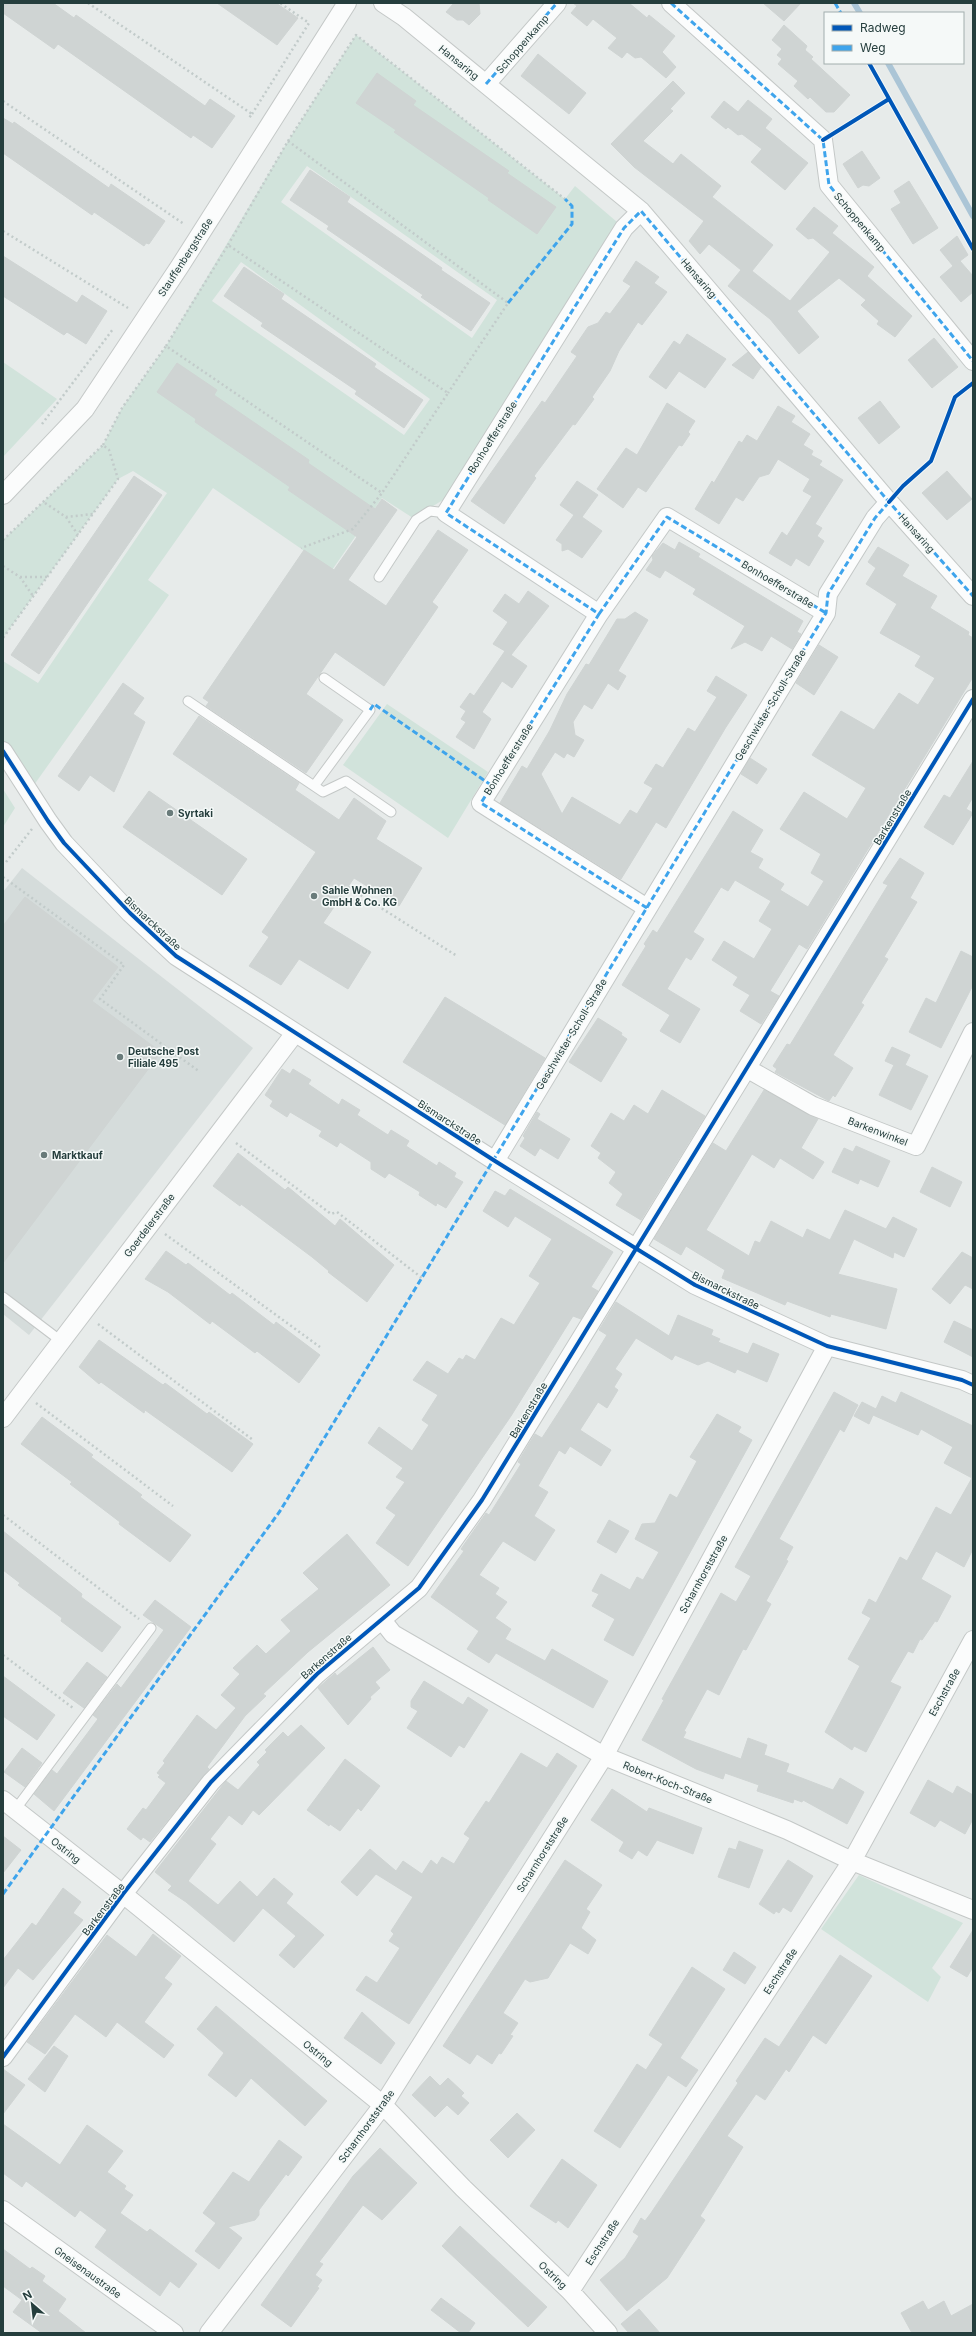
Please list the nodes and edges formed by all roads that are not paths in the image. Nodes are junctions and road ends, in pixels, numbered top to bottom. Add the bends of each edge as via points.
1 (347, 3) edge
2 (383, 3) edge
3 (558, 3) edge
4 (671, 3) edge
5 (486, 84) junction
6 (641, 210) junction
7 (973, 361) edge
8 (3, 495) edge
9 (889, 502) junction
10 (446, 513) junction
11 (379, 577) dead end
12 (973, 596) edge
13 (826, 613) junction
14 (600, 614) junction
15 (324, 678) dead end
16 (973, 699) edge
17 (188, 701) dead end
18 (3, 751) edge
19 (314, 786) junction
20 (391, 812) dead end
21 (647, 908) junction
22 (973, 1032) edge
23 (294, 1033) junction
24 (748, 1069) junction
25 (495, 1160) junction
26 (636, 1249) junction
27 (3, 1297) edge
28 (61, 1341) junction
29 (827, 1346) junction
30 (973, 1385) edge
31 (3, 1417) edge
32 (382, 1620) junction
33 (150, 1628) road end
34 (973, 1640) edge
35 (604, 1756) junction
36 (9, 1805) edge
37 (852, 1861) junction
38 (123, 1894) junction
39 (973, 1910) edge
40 (3, 2057) edge
41 (383, 2105) junction
42 (3, 2210) edge
43 (570, 2291) junction
44 (174, 2333) edge
45 (209, 2333) edge
46 (608, 2333) edge

1 - 8 street, Stauffenbergstraße via 180,266 85,409
2 - 5 street, Hansaring
3 - 5 street, Schoppenkamp
4 - 7 street, Schoppenkamp via 823,140 829,185
5 - 6 street, Hansaring
6 - 9 street, Hansaring
6 - 10 street, Bonhoefferstraße via 624,228
9 - 12 street, Hansaring
9 - 13 street, Geschwister-Scholl-Straße via 875,518 828,594
10 - 11 lane via 430,511 416,520
10 - 14 street
13 - 14 street, Bonhoefferstraße via 668,517
13 - 21 street, Geschwister-Scholl-Straße
14 - 21 street, Bonhoefferstraße via 480,803
15 - 19 lane via 370,710
16 - 24 street, Barkenstraße
17 - 19 lane
18 - 23 street, Bismarckstraße via 64,843 161,943 176,956
19 - 20 lane via 323,792 346,781
21 - 25 street, Geschwister-Scholl-Straße
22 - 24 street, Barkenwinkel via 916,1146 813,1106
23 - 25 street, Bismarckstraße
23 - 28 street, Goerdelerstraße
24 - 26 street, Barkenstraße
25 - 26 street, Bismarckstraße
26 - 29 street, Bismarckstraße via 695,1284
26 - 32 street, Barkenstraße via 482,1500 419,1588
27 - 28 lane
28 - 31 street, Goerdelerstraße
29 - 30 street, Bismarckstraße
29 - 35 street, Scharnhorststraße
32 - 35 street, Robert-Koch-Straße via 393,1634
32 - 38 street, Barkenstraße via 317,1674 238,1752 211,1782
33 - 36 lane via 84,1717
34 - 37 street, Eschstraße
35 - 37 street, Robert-Koch-Straße via 787,1830
35 - 41 street, Scharnhorststraße
36 - 38 street, Ostring
37 - 39 street, Robert-Koch-Straße
37 - 43 street, Eschstraße
38 - 40 street, Barkenstraße
38 - 41 street, Ostring
41 - 43 street, Ostring via 463,2188
41 - 45 street, Scharnhorststraße
42 - 44 street, Gneisenaustraße
43 - 46 street, Ostring

